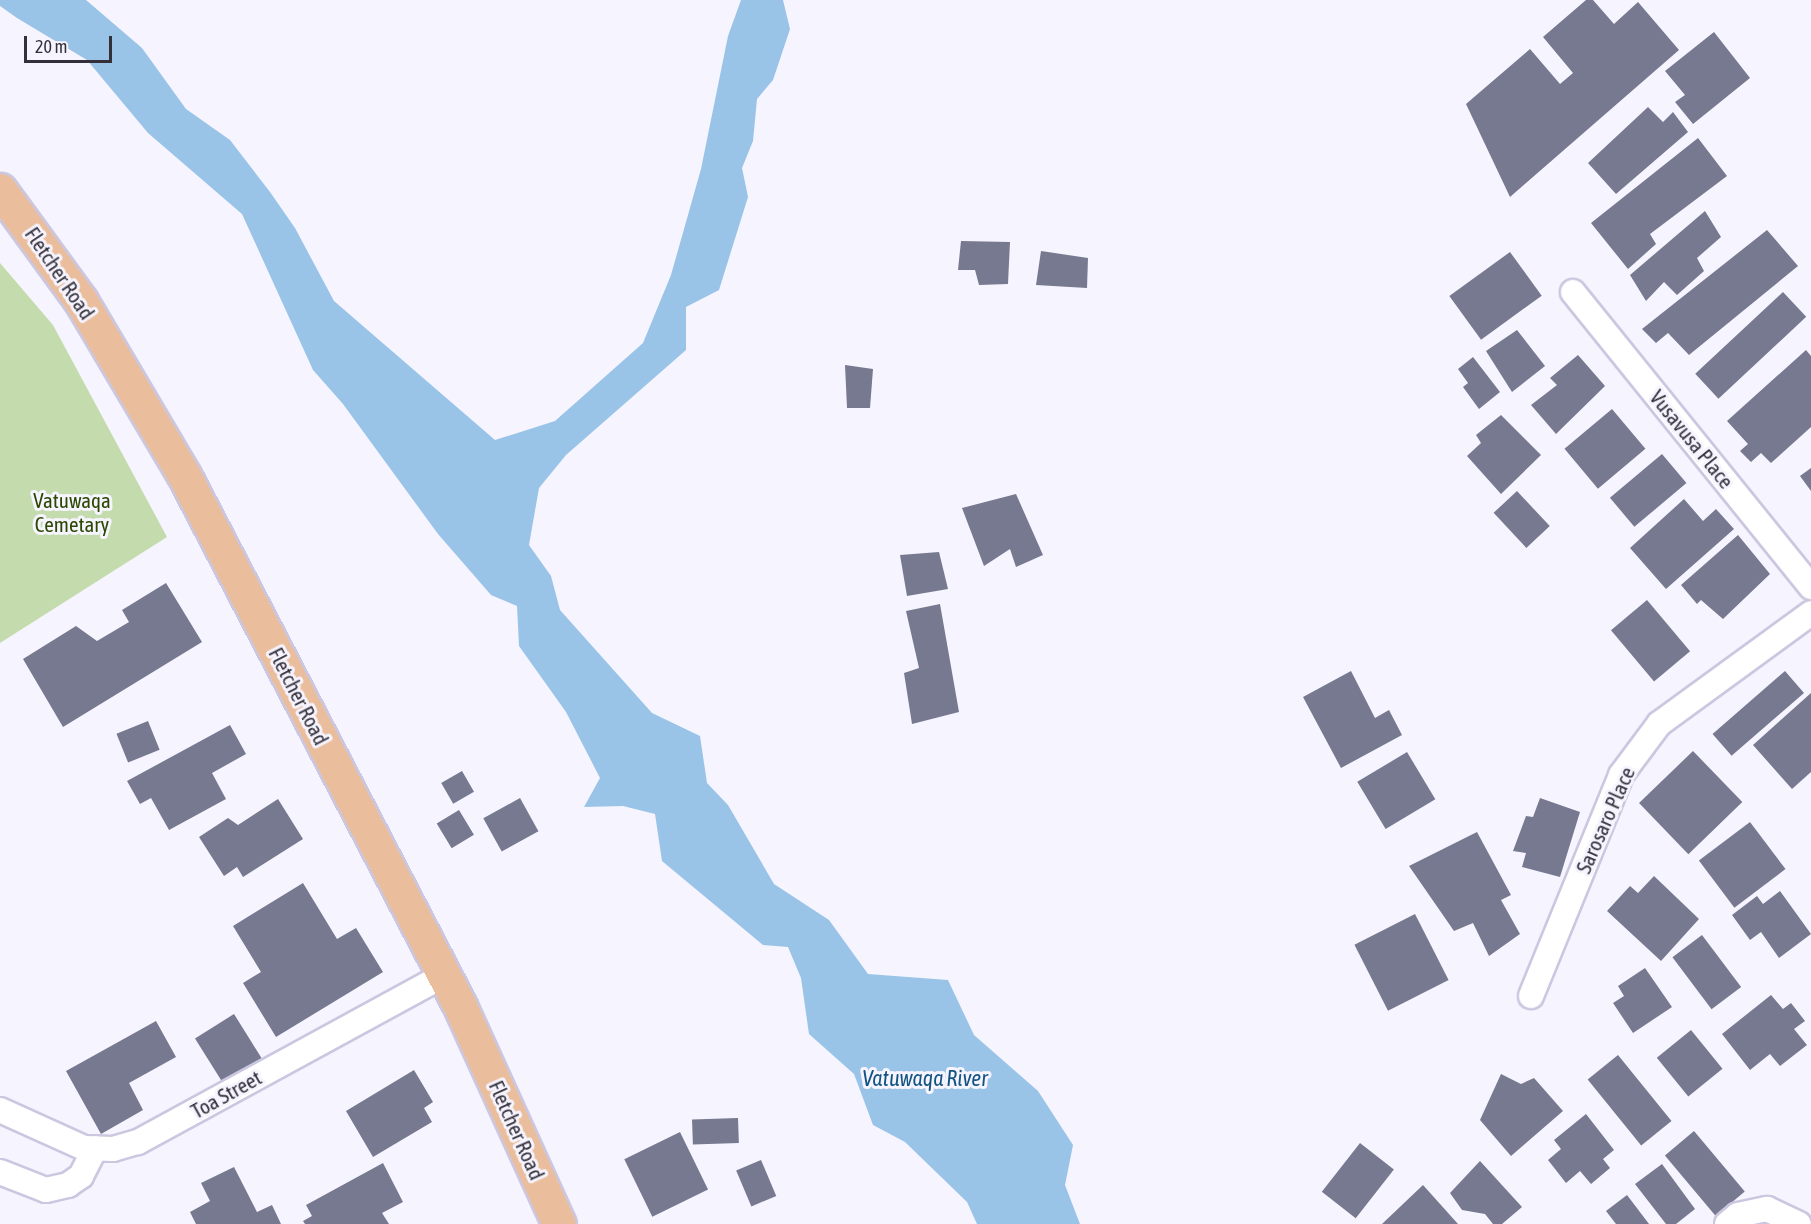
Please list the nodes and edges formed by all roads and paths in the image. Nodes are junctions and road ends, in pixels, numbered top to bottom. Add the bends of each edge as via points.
1 (0, 190) edge
2 (1573, 292) dead end
3 (1811, 586) edge
4 (1811, 613) edge
5 (442, 976) junction
6 (1531, 996) dead end
7 (0, 1110) edge
8 (95, 1148) junction
9 (0, 1172) edge
10 (559, 1224) edge
11 (1727, 1224) edge
12 (1799, 1224) edge

1 - 5 main road, Fletcher Road via 81,302 185,477
2 - 3 street, Vusavusa Place
4 - 6 street, Sarosaro Place via 1659,724 1621,775
5 - 8 street, Toa Street via 138,1142 113,1149
5 - 10 main road, Fletcher Road
7 - 8 street, Toa Street via 47,1134
8 - 9 street via 81,1176 68,1185 46,1190
11 - 12 street via 1738,1215 1767,1209

